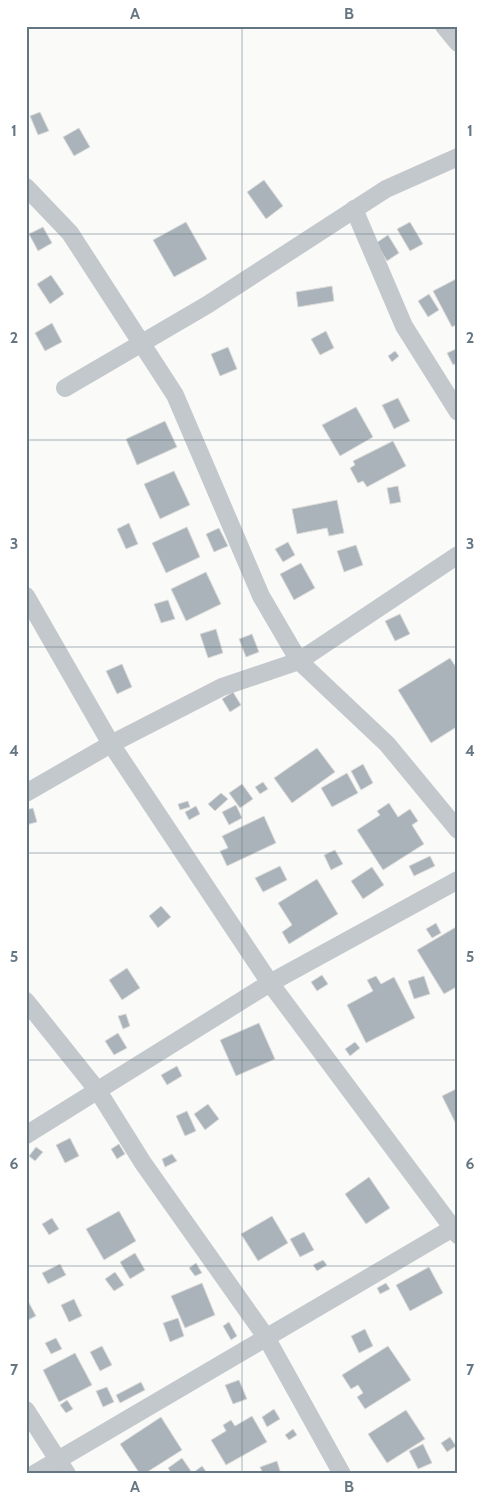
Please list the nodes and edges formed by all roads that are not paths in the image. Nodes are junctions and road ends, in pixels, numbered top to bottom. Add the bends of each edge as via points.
1 (444, 26) edge
2 (458, 43) edge
3 (458, 158) edge
4 (26, 187) edge
5 (354, 209) junction
6 (142, 343) junction
7 (65, 388) dead end
8 (458, 412) edge
9 (458, 555) edge
10 (26, 596) edge
11 (299, 661) junction
12 (111, 744) junction
13 (26, 793) edge
14 (458, 830) edge
15 (458, 880) edge
16 (270, 983) junction
17 (26, 1001) edge
18 (98, 1091) junction
19 (26, 1135) edge
20 (456, 1229) edge
21 (266, 1337) junction
22 (26, 1410) edge
23 (63, 1466) edge
24 (34, 1474) edge
25 (342, 1474) edge

1 - 2 street
3 - 5 street via 386,189
4 - 6 street via 70,233
5 - 6 street via 207,305
5 - 8 street via 404,326
6 - 7 street
6 - 11 street via 175,395 261,596
9 - 11 street
10 - 12 street
11 - 12 street via 222,687
11 - 14 street via 388,744
12 - 13 street
12 - 16 street
15 - 16 street
16 - 18 street
16 - 20 street
17 - 18 street
18 - 19 street
18 - 21 street via 143,1163
20 - 21 street
21 - 23 street
21 - 25 street
22 - 23 street
23 - 24 street

